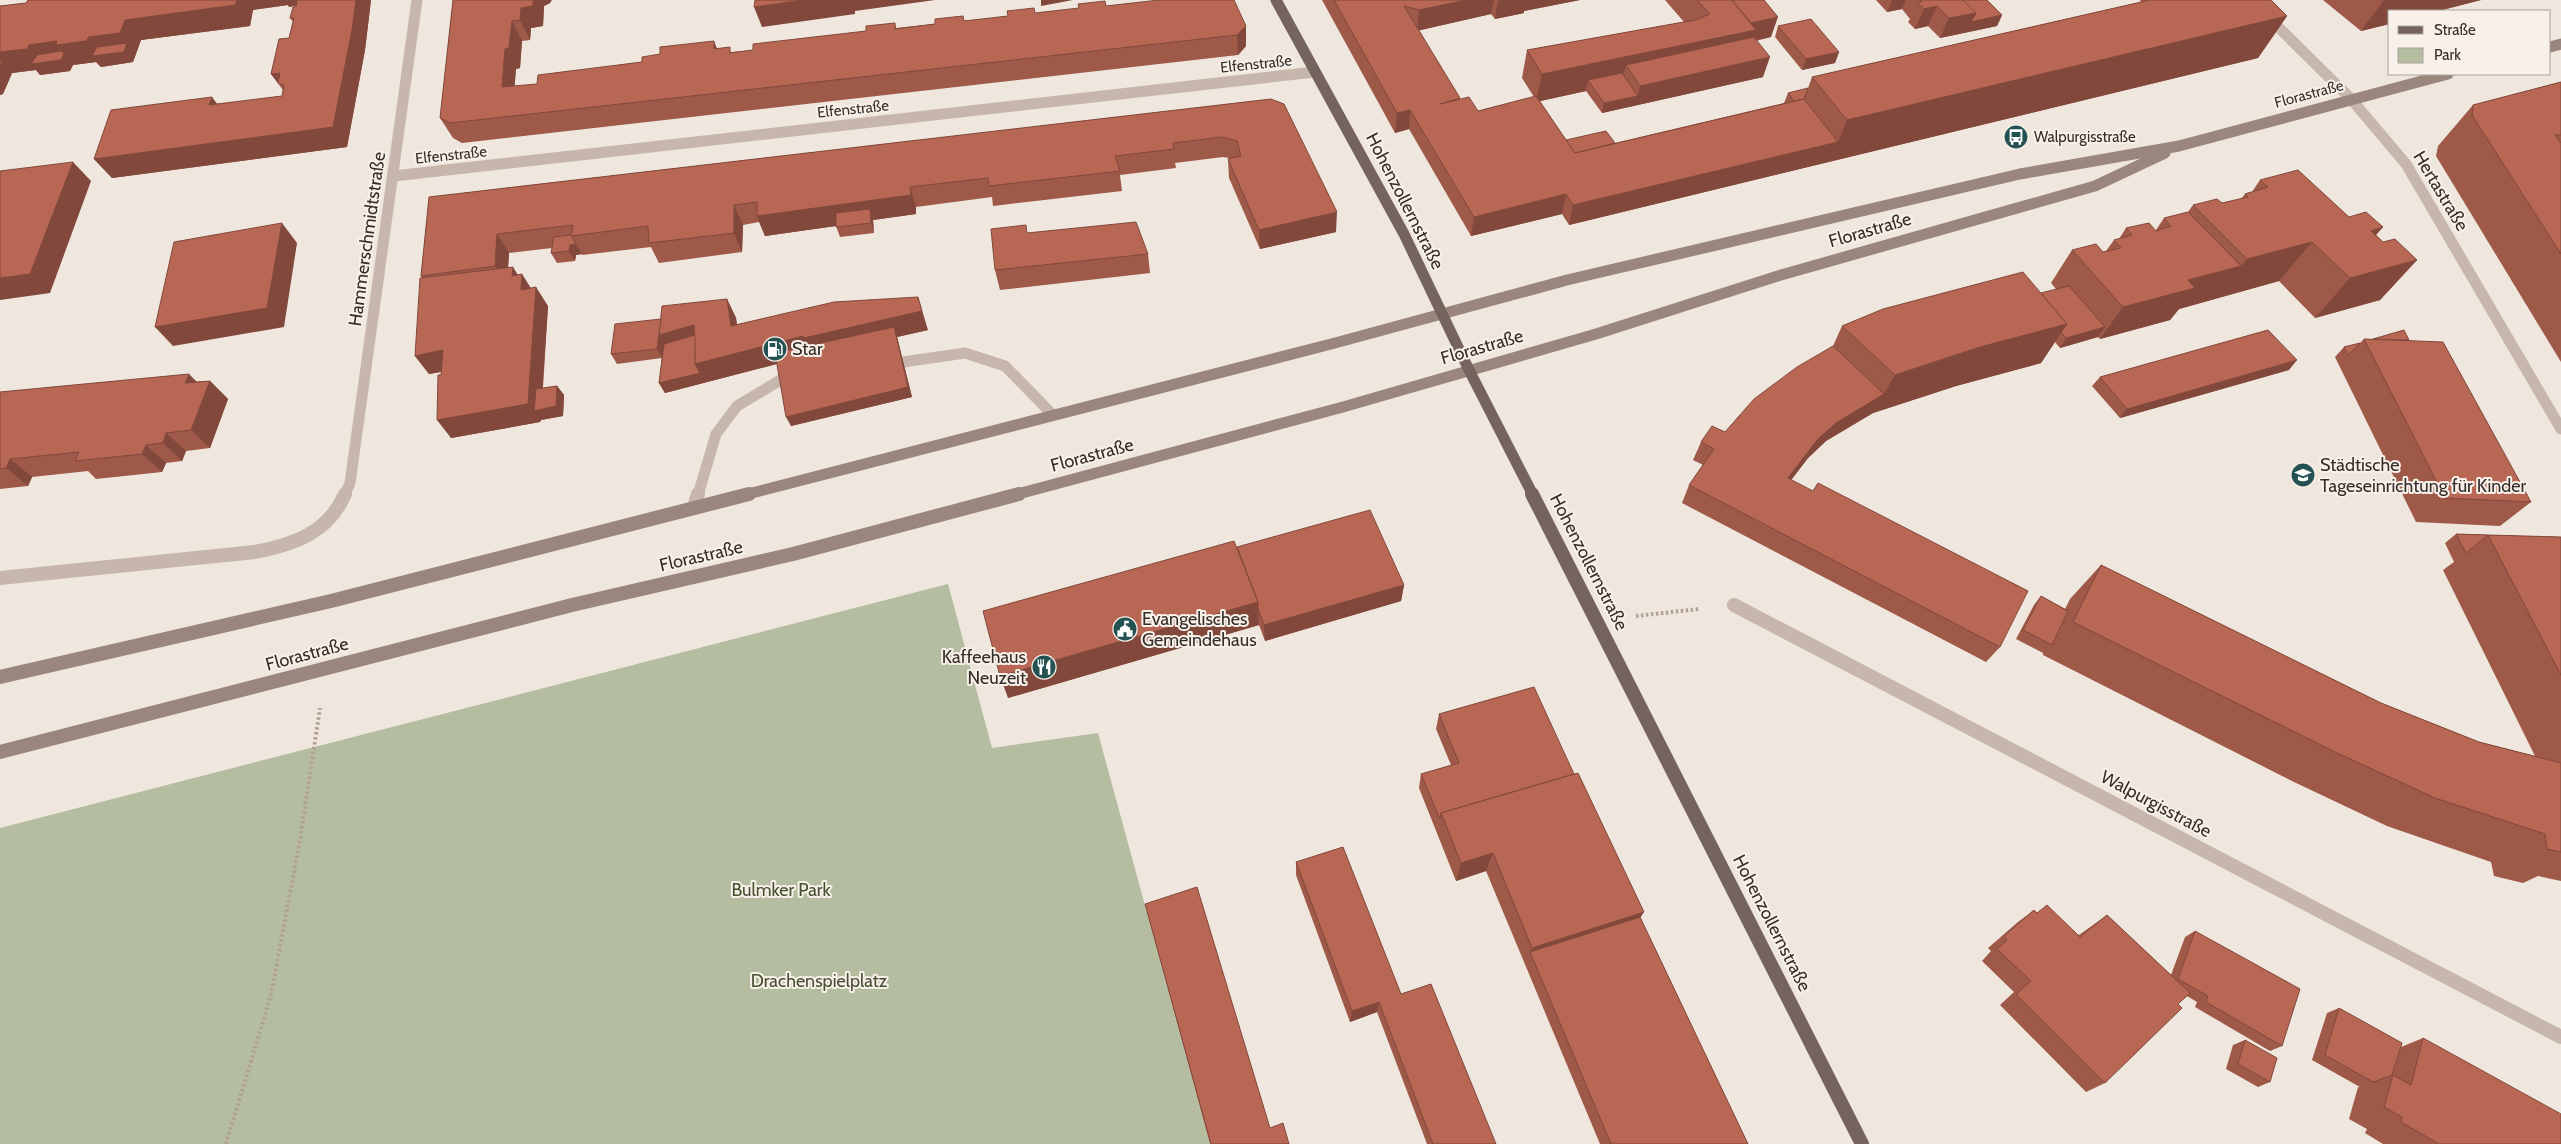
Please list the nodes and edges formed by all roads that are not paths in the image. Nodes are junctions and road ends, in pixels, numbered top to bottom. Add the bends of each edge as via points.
1 (417, 0) edge
2 (1276, 0) edge
3 (2251, 0) edge
4 (1315, 72) junction
5 (2444, 75) edge
6 (2351, 99) junction
7 (2179, 146) junction
8 (394, 176) junction
9 (1442, 314) junction
10 (903, 362) edge
11 (1469, 370) junction
12 (782, 379) edge
13 (1053, 415) junction
14 (2561, 429) edge
15 (694, 508) junction
16 (0, 578) edge
17 (1734, 605) road end
18 (0, 677) edge
19 (0, 752) edge
20 (2561, 1037) edge
21 (1862, 1144) edge

1 - 8 street, Hammerschmidtstraße
2 - 4 main road, Hohenzollernstraße
3 - 6 street, Hertastraße
4 - 8 street, Elfenstraße
4 - 9 main road, Hohenzollernstraße via 1404,234
5 - 6 main road, Florastraße
6 - 7 main road, Florastraße
6 - 14 street, Hertastraße via 2406,164
7 - 9 main road, Florastraße via 2020,174 1567,280
7 - 11 main road, Florastraße via 2095,186 1781,275 1596,334
8 - 16 street, Hammerschmidtstraße via 350,483 336,512 317,532 294,544 255,552
9 - 11 main road, Hohenzollernstraße
9 - 13 main road, Florastraße
10 - 13 street via 965,353 1005,366
11 - 19 main road, Florastraße via 1333,410 792,554 572,605
11 - 21 main road, Hohenzollernstraße
12 - 15 street via 737,406 716,434
13 - 15 main road, Florastraße
15 - 18 main road, Florastraße via 331,601
17 - 20 street, Walpurgisstraße

